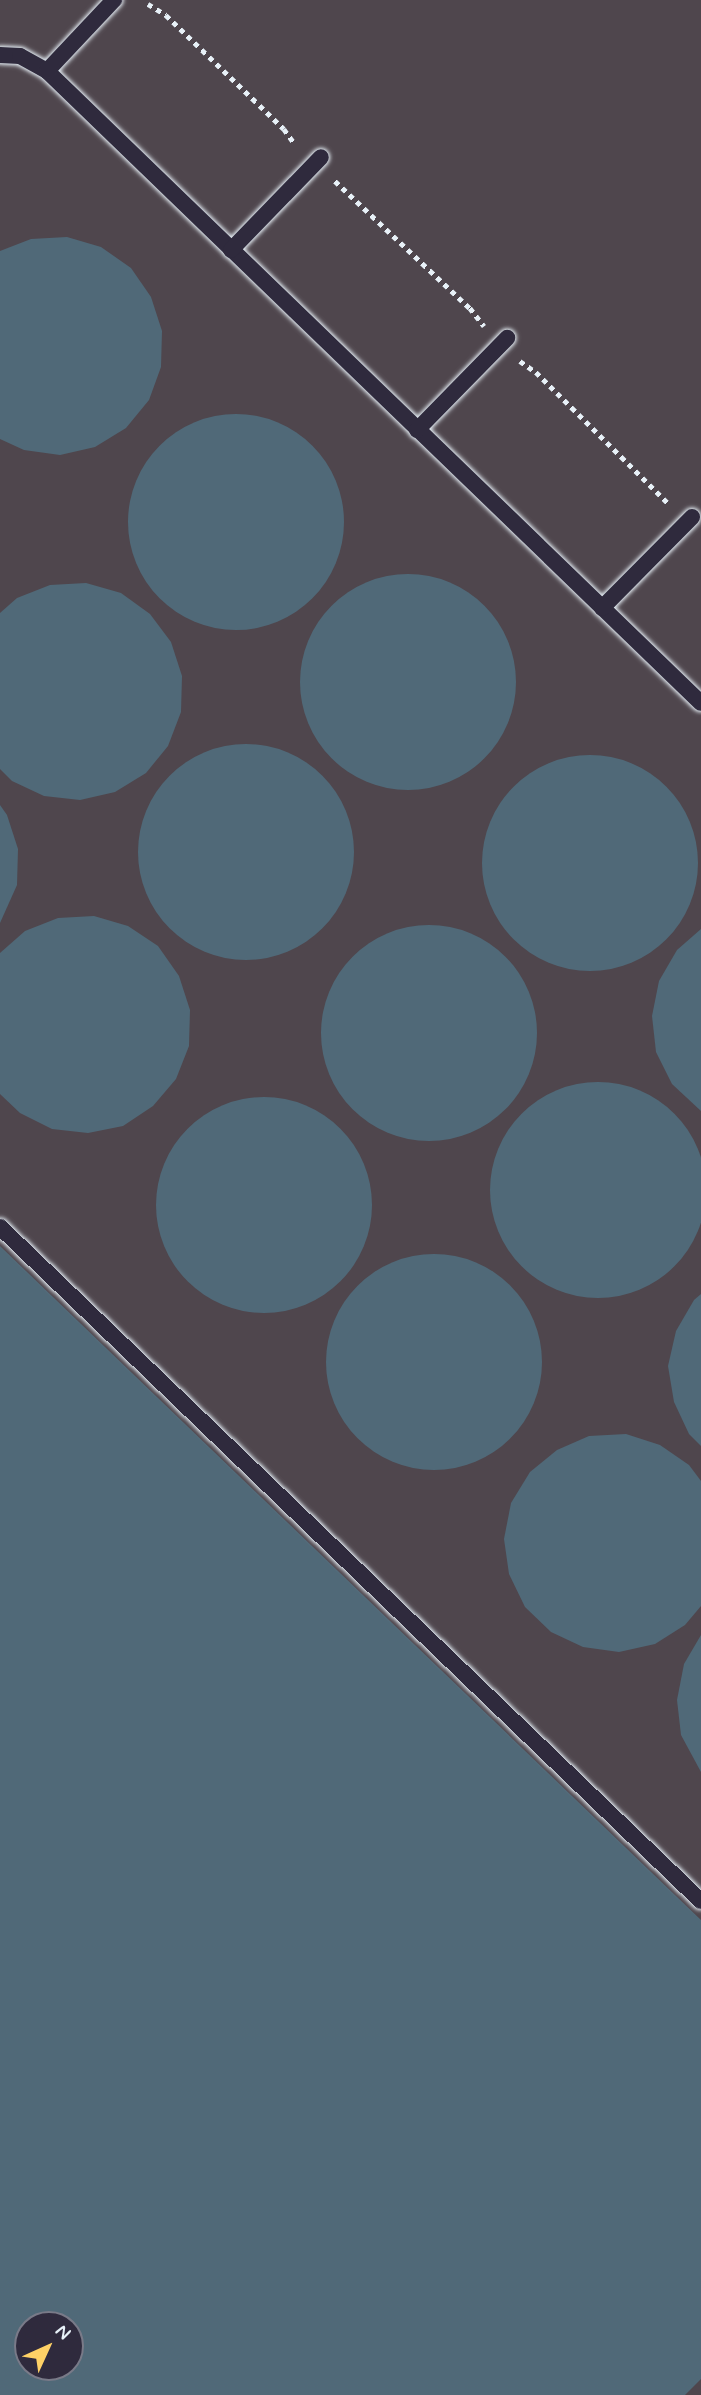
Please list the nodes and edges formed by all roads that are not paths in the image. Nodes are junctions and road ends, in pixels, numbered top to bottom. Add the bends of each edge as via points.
1 (114, 0) edge
2 (0, 55) edge
3 (47, 71) junction
4 (321, 158) dead end
5 (231, 250) junction
6 (507, 338) dead end
7 (417, 430) junction
8 (692, 517) dead end
9 (602, 608) junction
10 (701, 703) edge
11 (0, 1227) edge
12 (701, 1901) edge

1 - 3 lane
2 - 3 lane via 20,56
3 - 5 lane
4 - 5 lane
5 - 7 lane
6 - 7 lane
7 - 9 lane
8 - 9 lane
9 - 10 lane
11 - 12 lane

